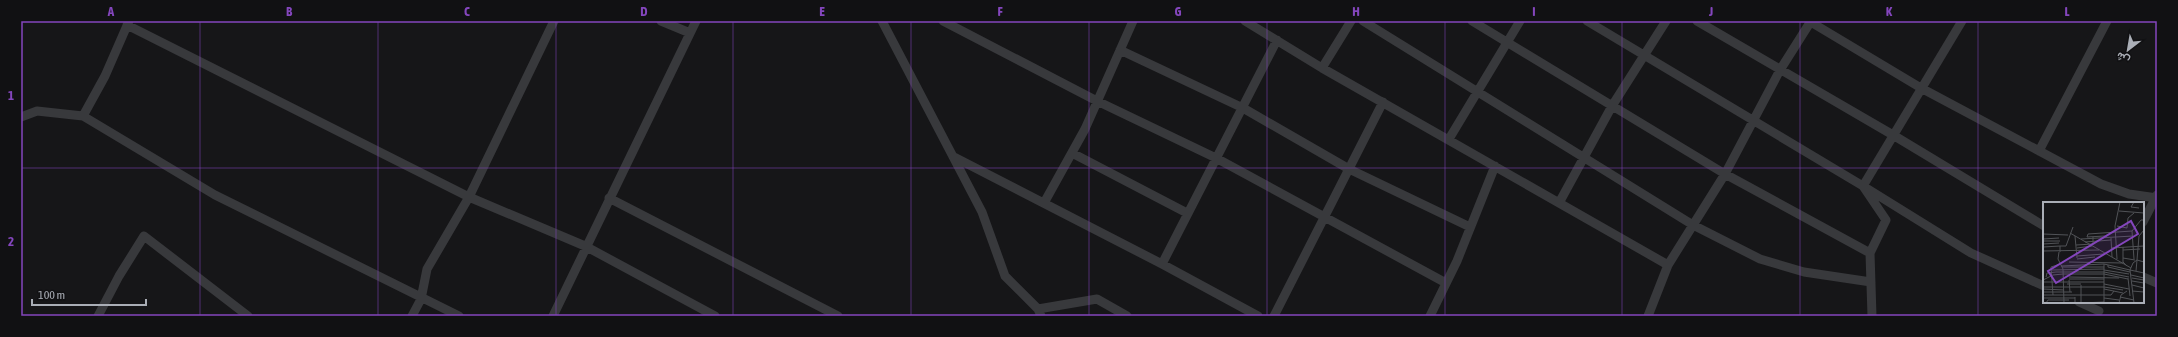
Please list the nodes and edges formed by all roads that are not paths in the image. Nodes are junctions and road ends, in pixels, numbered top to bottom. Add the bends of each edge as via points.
1 (554, 21) edge
2 (660, 21) edge
3 (696, 21) edge
4 (882, 21) edge
5 (942, 21) edge
6 (1133, 21) edge
7 (1245, 21) edge
8 (1351, 21) edge
9 (1363, 21) edge
10 (1472, 21) edge
11 (1520, 21) edge
12 (1587, 21) edge
13 (1666, 21) edge
14 (1697, 21) edge
15 (1810, 21) edge
16 (1962, 21) edge
17 (2107, 21) edge
18 (128, 23) edge
19 (690, 33) junction
20 (1277, 40) junction
21 (1507, 42) junction
22 (1120, 50) junction
23 (1645, 56) junction
24 (1322, 68) junction
25 (1780, 70) junction
26 (1921, 88) junction
27 (1478, 92) junction
28 (1097, 101) junction
29 (1383, 102) junction
30 (1612, 106) junction
31 (1243, 108) junction
32 (83, 116) junction
33 (21, 117) edge
34 (1753, 120) junction
35 (1893, 135) junction
36 (1449, 139) junction
37 (2039, 151) junction
38 (1072, 153) junction
39 (954, 157) junction
40 (1216, 158) junction
41 (1584, 158) junction
42 (1495, 166) junction
43 (1349, 169) junction
44 (1725, 174) junction
45 (1863, 186) junction
46 (469, 197) junction
47 (2157, 197) edge
48 (609, 198) junction
49 (1559, 202) junction
50 (1044, 203) junction
51 (1187, 213) junction
52 (1324, 217) junction
53 (2144, 220) edge
54 (1693, 225) junction
55 (2043, 225) edge
56 (1470, 227) junction
57 (585, 246) junction
58 (1870, 253) junction
59 (1162, 264) junction
60 (1668, 265) junction
61 (2144, 278) edge
62 (1871, 282) junction
63 (1446, 283) junction
64 (2157, 283) edge
65 (2043, 286) edge
66 (421, 299) junction
67 (2081, 303) edge
68 (2103, 303) edge
69 (699, 307) junction
70 (237, 312) edge
71 (1039, 313) edge
72 (2098, 314) edge
73 (98, 316) edge
74 (248, 316) edge
75 (412, 316) edge
76 (459, 316) edge
77 (553, 316) edge
78 (694, 316) edge
79 (715, 316) edge
80 (838, 316) edge
81 (1127, 316) edge
82 (1258, 316) edge
83 (1274, 316) edge
84 (1430, 316) edge
85 (1648, 316) edge
86 (1872, 316) edge

1 - 46 street
2 - 19 street
3 - 19 street
4 - 39 street
5 - 28 street
6 - 22 street
7 - 20 street
8 - 24 street
9 - 27 street
10 - 21 street
11 - 21 street
12 - 23 street
13 - 23 street
14 - 25 street
15 - 25 street
15 - 26 street
16 - 26 street
17 - 37 street
18 - 32 street via 105,76
18 - 46 street
19 - 48 street
20 - 24 street
20 - 31 street
21 - 27 street
21 - 30 street
22 - 28 street
22 - 31 street
23 - 30 street
23 - 34 street
24 - 29 street
25 - 34 street
25 - 35 street
26 - 35 street
26 - 37 street
27 - 36 street
27 - 41 street
28 - 38 street
28 - 40 street
29 - 36 street
29 - 43 street
30 - 41 street
30 - 44 street
31 - 40 street
31 - 43 street
32 - 33 street via 37,111
32 - 66 street via 215,195
34 - 44 street
34 - 45 street
35 - 45 street
35 - 55 street
36 - 42 street
37 - 47 street via 2101,184 2129,194
38 - 50 street
38 - 51 street
39 - 50 street
39 - 71 street via 982,212 1005,276
40 - 51 street
40 - 52 street
41 - 49 street
41 - 54 street
42 - 49 street
42 - 56 street
43 - 52 street
43 - 56 street
44 - 54 street
44 - 58 street
45 - 58 street via 1886,220
45 - 65 street via 1971,253
46 - 57 street
46 - 66 street via 427,269
47 - 53 street
48 - 57 street
48 - 80 street
49 - 60 street
50 - 59 street
51 - 59 street
52 - 63 street
52 - 83 street
54 - 60 street
54 - 62 street via 1760,259 1804,272
56 - 63 street
57 - 69 street
57 - 77 street
58 - 62 street
59 - 82 street
60 - 85 street
61 - 64 street
62 - 86 street
63 - 84 street
66 - 75 street
66 - 76 street
67 - 72 street
68 - 72 street
69 - 78 street
69 - 79 street
70 - 73 street via 144,236
70 - 74 street
71 - 81 street via 1097,299

